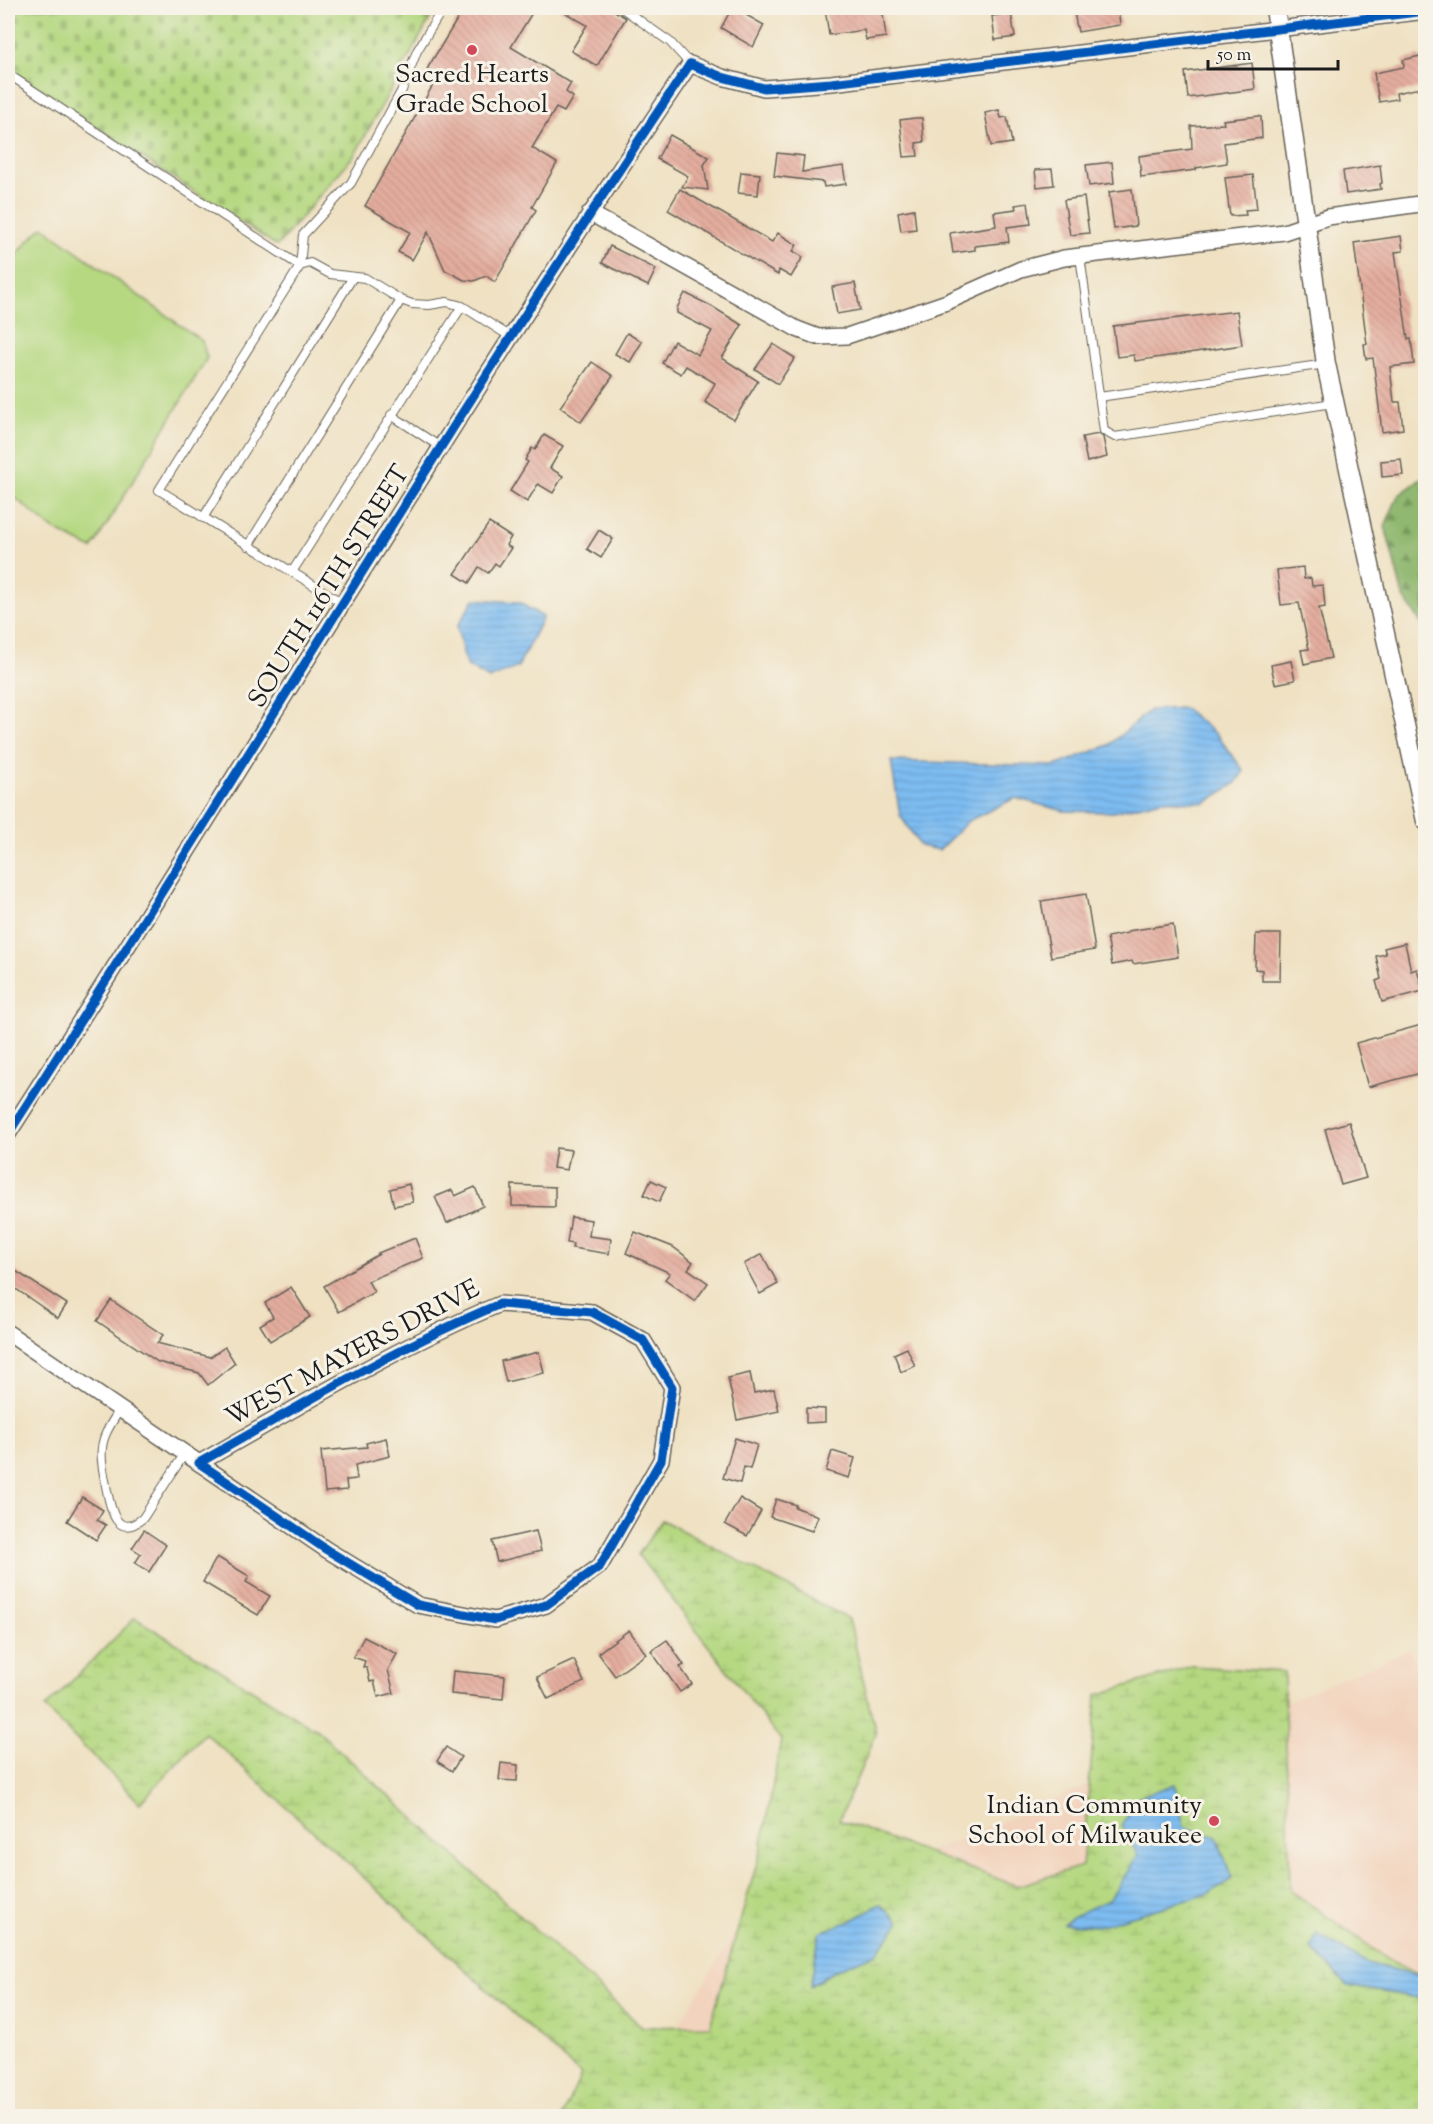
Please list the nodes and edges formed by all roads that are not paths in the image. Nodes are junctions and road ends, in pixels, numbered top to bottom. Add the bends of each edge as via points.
1 (443, 8) edge
2 (622, 8) edge
3 (1275, 8) edge
4 (1425, 11) edge
5 (1278, 28) junction
6 (690, 64) junction
7 (8, 74) edge
8 (1425, 203) edge
9 (590, 213) junction
10 (1306, 224) junction
11 (1080, 256) junction
12 (300, 266) junction
13 (353, 277) junction
14 (401, 300) junction
15 (462, 306) junction
16 (511, 337) junction
17 (1326, 364) junction
18 (1100, 397) junction
19 (1333, 403) junction
20 (391, 415) junction
21 (442, 448) junction
22 (203, 518) junction
23 (248, 546) junction
24 (292, 572) junction
25 (344, 604) junction
26 (1425, 821) edge
27 (8, 1134) edge
28 (8, 1333) edge
29 (120, 1409) junction
30 (185, 1453) junction
31 (199, 1463) junction

1 - 12 lane via 417,51 402,90 351,183 303,235
2 - 6 lane via 670,42
3 - 5 street
4 - 5 street
5 - 6 street via 764,88
5 - 10 street
6 - 9 street, SOUTH 116TH STREET
7 - 12 lane
8 - 10 street via 1328,217
9 - 11 street via 818,337 847,336 946,302 1021,269
9 - 16 street, SOUTH 116TH STREET
10 - 11 street via 1284,232
10 - 17 street
11 - 18 lane
12 - 13 lane via 310,262 330,274
12 - 22 lane via 159,490
13 - 14 lane via 365,278
13 - 22 lane
14 - 15 lane
14 - 23 lane
15 - 16 lane
15 - 20 lane
16 - 21 street, SOUTH 116TH STREET
17 - 18 lane
17 - 19 street
18 - 19 lane via 1104,431 1115,437
19 - 26 street
20 - 21 lane
20 - 24 lane
21 - 25 street, SOUTH 116TH STREET
22 - 23 lane
23 - 24 lane
24 - 25 lane
25 - 27 street, SOUTH 116TH STREET
28 - 29 street, WEST MAYERS DRIVE
29 - 30 street, WEST MAYERS DRIVE
29 - 30 lane via 105,1435 101,1456 115,1520 136,1524 143,1518
30 - 31 street, WEST MAYERS DRIVE
31 - 31 street, WEST MAYERS DRIVE via 370,1367 500,1304 592,1312 643,1340 672,1387 661,1460 600,1566 546,1605 495,1620 418,1605 327,1550

